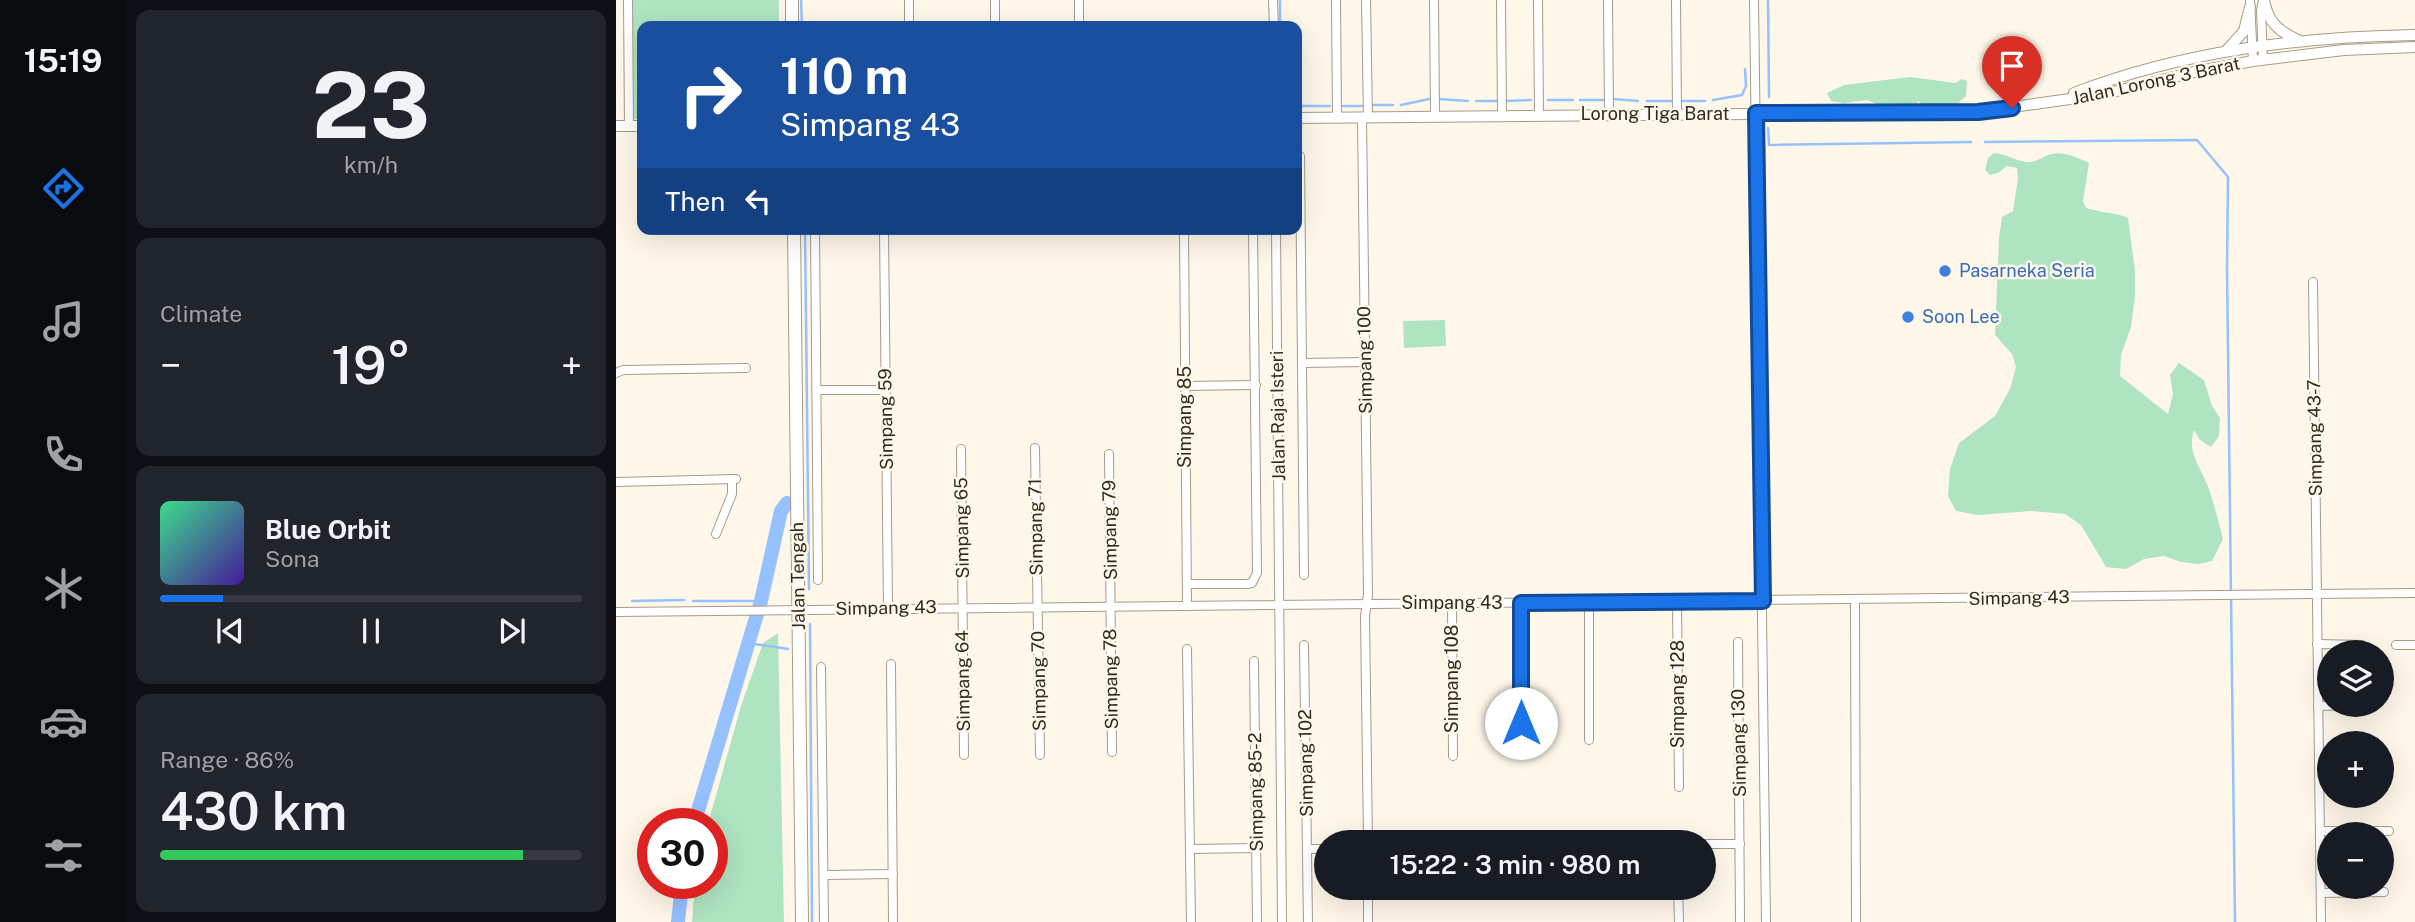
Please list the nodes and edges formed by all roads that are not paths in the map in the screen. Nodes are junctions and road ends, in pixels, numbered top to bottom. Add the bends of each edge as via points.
1 (628, 0) edge
2 (792, 0) edge
3 (909, 0) edge
4 (995, 0) edge
5 (1079, 0) edge
6 (1273, 0) edge
7 (1336, 0) edge
8 (1366, 0) edge
9 (1434, 0) edge
10 (1501, 0) edge
11 (1538, 0) edge
12 (1608, 0) edge
13 (1676, 0) edge
14 (1754, 0) edge
15 (2263, 0) edge
16 (2250, 4) edge
17 (792, 21) edge
18 (909, 21) edge
19 (995, 21) edge
20 (1079, 21) edge
21 (1273, 21) edge
22 (2415, 35) edge
23 (2300, 40) junction
24 (2257, 45) junction
25 (2415, 47) edge
26 (2226, 51) junction
27 (2258, 60) junction
28 (2055, 101) junction
29 (1677, 113) junction
30 (1756, 113) junction
31 (1539, 114) junction
32 (1609, 114) junction
33 (1502, 115) junction
34 (1435, 116) junction
35 (1337, 117) junction
36 (1365, 117) junction
37 (1302, 118) edge
38 (616, 126) edge
39 (629, 126) junction
40 (637, 126) edge
41 (794, 235) edge
42 (815, 235) edge
43 (884, 235) edge
44 (1184, 235) edge
45 (1253, 235) edge
46 (1276, 235) edge
47 (1301, 235) edge
48 (2313, 282) dead end
49 (1365, 362) junction
50 (1302, 363) junction
51 (746, 368) dead end
52 (616, 373) edge
53 (1256, 385) junction
54 (1185, 386) junction
55 (817, 390) junction
56 (886, 390) junction
57 (1035, 448) dead end
58 (961, 449) dead end
59 (1109, 454) dead end
60 (616, 482) edge
61 (716, 534) dead end
62 (1304, 575) dead end
63 (818, 580) dead end
64 (1187, 584) junction
65 (2415, 593) edge
66 (2316, 595) junction
67 (1854, 600) junction
68 (1763, 601) junction
69 (1590, 602) junction
70 (1677, 602) junction
71 (1367, 603) junction
72 (1452, 603) junction
73 (1521, 603) junction
74 (1280, 604) junction
75 (1187, 605) junction
76 (1111, 606) junction
77 (1038, 607) junction
78 (888, 608) junction
79 (962, 608) junction
80 (799, 610) junction
81 (616, 612) edge
82 (1738, 642) dead end
83 (2317, 644) edge
84 (1304, 645) dead end
85 (2396, 645) dead end
86 (2415, 645) edge
87 (1187, 649) dead end
88 (1254, 661) dead end
89 (891, 664) dead end
90 (821, 667) dead end
91 (1589, 740) dead end
92 (1521, 747) dead end
93 (1112, 752) dead end
94 (964, 755) dead end
95 (1040, 755) dead end
96 (1453, 756) dead end
97 (1679, 787) dead end
98 (1368, 830) edge
99 (1716, 844) edge
100 (1740, 844) junction
101 (1256, 848) junction
102 (1190, 849) junction
103 (1307, 849) junction
104 (1314, 849) edge
105 (893, 874) junction
106 (824, 875) junction
107 (2321, 899) edge
108 (1368, 900) edge
109 (1678, 900) edge
110 (802, 922) edge
111 (824, 922) edge
112 (893, 922) edge
113 (1191, 922) edge
114 (1257, 922) edge
115 (1282, 922) edge
116 (1308, 922) edge
117 (1368, 922) edge
118 (1679, 922) edge
119 (1740, 922) edge
120 (1766, 922) edge
121 (1856, 922) edge
122 (2321, 922) edge

1 - 39 street
2 - 17 main road
3 - 18 street
4 - 19 street
5 - 20 street
6 - 21 street
7 - 35 street
8 - 36 street, Simpang 100
9 - 34 street
10 - 33 street
11 - 31 street
12 - 32 street
13 - 29 street
14 - 30 street
15 - 23 main road via 2278,30
15 - 24 street
16 - 24 street
16 - 26 main road via 2244,32
22 - 23 main road, Jalan Lorong 3 Barat
23 - 24 main road, Jalan Lorong 3 Barat
24 - 26 main road, Jalan Lorong 3 Barat
24 - 27 street
25 - 27 main road, Jalan Lorong 3 Barat
26 - 28 main road, Jalan Lorong 3 Barat via 2102,82
27 - 28 main road, Jalan Lorong 3 Barat
28 - 30 main road, Lorong Tiga Barat via 1978,112
29 - 30 main road, Lorong Tiga Barat
29 - 32 main road, Lorong Tiga Barat
30 - 68 street
31 - 32 main road, Lorong Tiga Barat
31 - 33 main road, Lorong Tiga Barat
33 - 34 main road, Lorong Tiga Barat
34 - 36 main road, Lorong Tiga Barat
35 - 36 main road, Lorong Tiga Barat
35 - 37 main road, Lorong Tiga Barat
36 - 49 street, Simpang 100
38 - 39 main road
39 - 40 main road
41 - 80 main road, Jalan Tengah
42 - 55 street
43 - 56 street, Simpang 59
44 - 54 street, Simpang 85
45 - 53 street
46 - 74 street, Jalan Raja Isteri
47 - 50 street
48 - 66 street, Simpang 43-7
49 - 50 street
49 - 71 street, Simpang 100
50 - 62 street
51 - 52 street
53 - 54 street
53 - 64 street via 1255,578 1247,584
54 - 64 street, Simpang 85
55 - 56 street
55 - 63 street
56 - 78 street, Simpang 59
57 - 77 street, Simpang 71
58 - 79 street, Simpang 65
59 - 76 street, Simpang 79
60 - 61 street via 734,479
64 - 75 street, Simpang 85
65 - 66 street, Simpang 43
66 - 67 street, Simpang 43
66 - 83 street, Simpang 43-7
67 - 68 street, Simpang 43
67 - 121 street
68 - 70 street, Simpang 43
68 - 120 street
69 - 70 street, Simpang 43
69 - 73 street, Simpang 43
69 - 91 street
70 - 97 street, Simpang 128
71 - 72 street, Simpang 43
71 - 74 street, Simpang 43
71 - 98 street
72 - 73 street, Simpang 43
72 - 96 street, Simpang 108
73 - 92 street
74 - 75 street, Simpang 43
74 - 115 street, Jalan Raja Isteri
75 - 76 street, Simpang 43
76 - 77 street, Simpang 43
76 - 93 street, Simpang 78
77 - 79 street, Simpang 43
77 - 95 street, Simpang 70
78 - 79 street, Simpang 43
78 - 80 street, Simpang 43
79 - 94 street, Simpang 64
80 - 81 street, Simpang 43
80 - 110 main road, Jalan Tengah
82 - 100 street, Simpang 130
84 - 103 street, Simpang 102
85 - 86 street
87 - 102 street
88 - 101 street, Simpang 85-2
89 - 105 street
90 - 106 street
99 - 100 street
100 - 119 street, Simpang 130
101 - 102 street
101 - 114 street, Simpang 85-2
102 - 113 street
103 - 104 street
103 - 116 street, Simpang 102
105 - 106 street
105 - 112 street
106 - 111 street
107 - 122 street, Simpang 43-7
108 - 117 street
109 - 118 street

